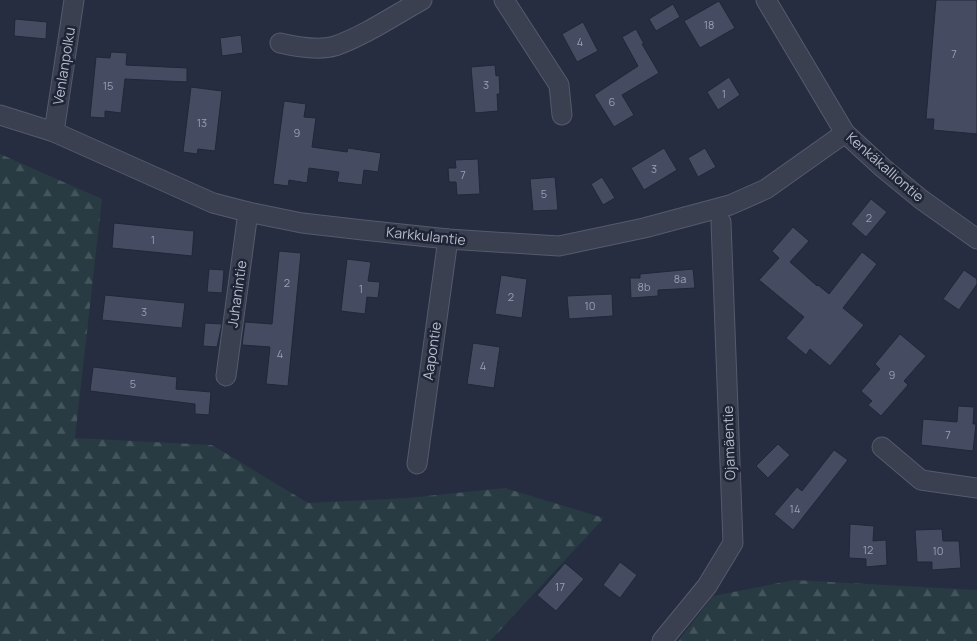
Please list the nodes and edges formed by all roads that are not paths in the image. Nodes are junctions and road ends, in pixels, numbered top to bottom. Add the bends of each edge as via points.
1 (74, 0) edge
2 (422, 0) edge
3 (504, 0) edge
4 (766, 0) edge
5 (280, 43) dead end
6 (0, 115) edge
7 (562, 115) dead end
8 (54, 132) junction
9 (845, 133) junction
10 (248, 212) junction
11 (721, 222) dead end
12 (448, 239) junction
13 (977, 239) edge
14 (226, 376) dead end
15 (882, 447) dead end
16 (417, 464) dead end
17 (977, 488) edge
18 (662, 641) edge

1 - 8 street, Venlanpolku
2 - 5 street via 333,46 303,48
3 - 7 street via 559,86
4 - 9 street, Kenkäkalliontie
6 - 8 street, Karkkulantie
8 - 10 street, Karkkulantie via 213,203
9 - 12 street, Karkkulantie via 766,189 730,205 663,223 559,246
9 - 13 street, Kenkäkalliontie via 922,200
10 - 12 street, Karkkulantie via 302,223
10 - 14 street, Juhanintie
11 - 18 street, Ojamäentie via 733,543 707,586
12 - 16 street, Aapontie
15 - 17 street via 921,480

